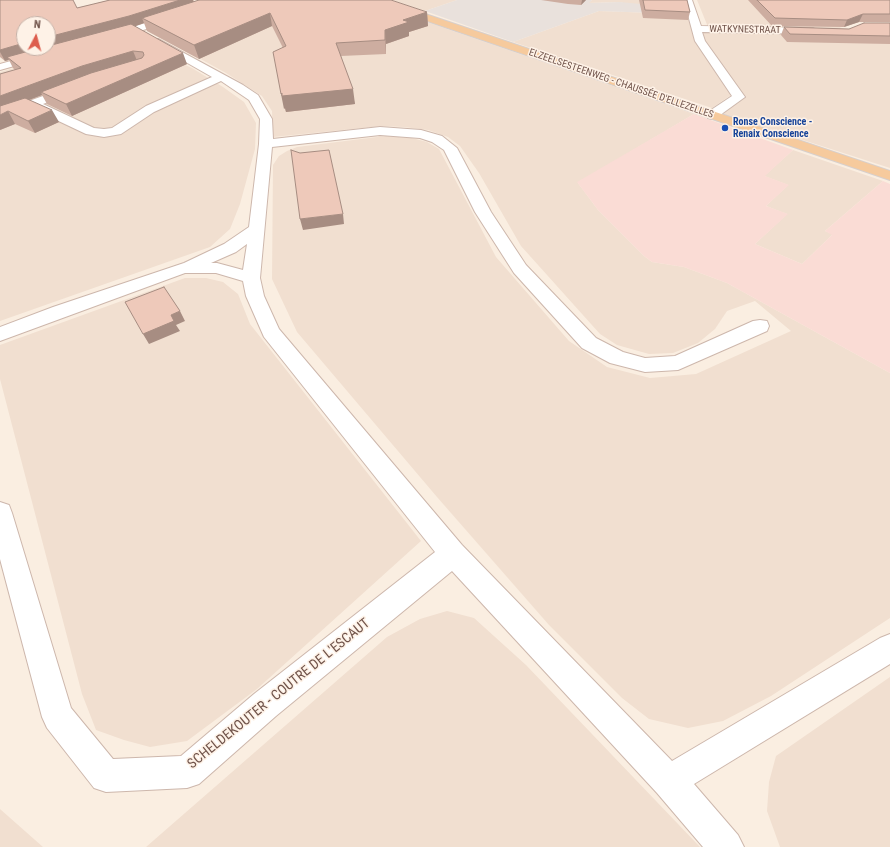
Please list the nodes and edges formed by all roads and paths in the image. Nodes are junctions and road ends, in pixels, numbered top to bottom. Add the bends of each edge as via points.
1 (228, 0) edge
2 (375, 0) edge
3 (688, 0) edge
4 (696, 28) junction
5 (136, 30) junction
6 (823, 32) edge
7 (98, 41) edge
8 (41, 56) edge
9 (0, 67) edge
10 (221, 77) junction
11 (86, 83) edge
12 (33, 104) junction
13 (20, 109) edge
14 (712, 115) junction
15 (266, 144) junction
16 (890, 176) edge
17 (257, 229) junction
18 (183, 268) junction
19 (251, 278) junction
20 (760, 326) dead end
21 (0, 334) edge
22 (0, 513) edge
23 (453, 554) junction
24 (890, 648) edge
25 (669, 781) junction
26 (726, 847) edge

1 - 5 street
2 - 14 main road, ELZEELSESTEENWEG - CHAUSSÉE D'ELLEZELLES
3 - 4 street
4 - 6 street, WATKYNESTRAAT
4 - 14 street via 700,41 739,98
5 - 7 street
5 - 10 street
8 - 9 street
10 - 12 street via 150,109 116,131 104,133 91,131
10 - 15 street via 254,98 266,119
11 - 12 street
12 - 13 street
14 - 16 main road, ELZEELSESTEENWEG - CHAUSSÉE D'ELLEZELLES
15 - 17 street
15 - 20 street via 380,131 421,134 437,139 450,148 483,212 520,268 589,343 618,358 645,364 678,363
17 - 18 street via 230,248
17 - 19 street
18 - 19 street via 217,268
18 - 21 street
19 - 23 street via 255,296 271,332
22 - 23 street, SCHELDEKOUTER - COUTRE DE L'ESCAUT via 58,716 106,776 187,772 265,705
23 - 25 street
24 - 25 street
25 - 26 street

